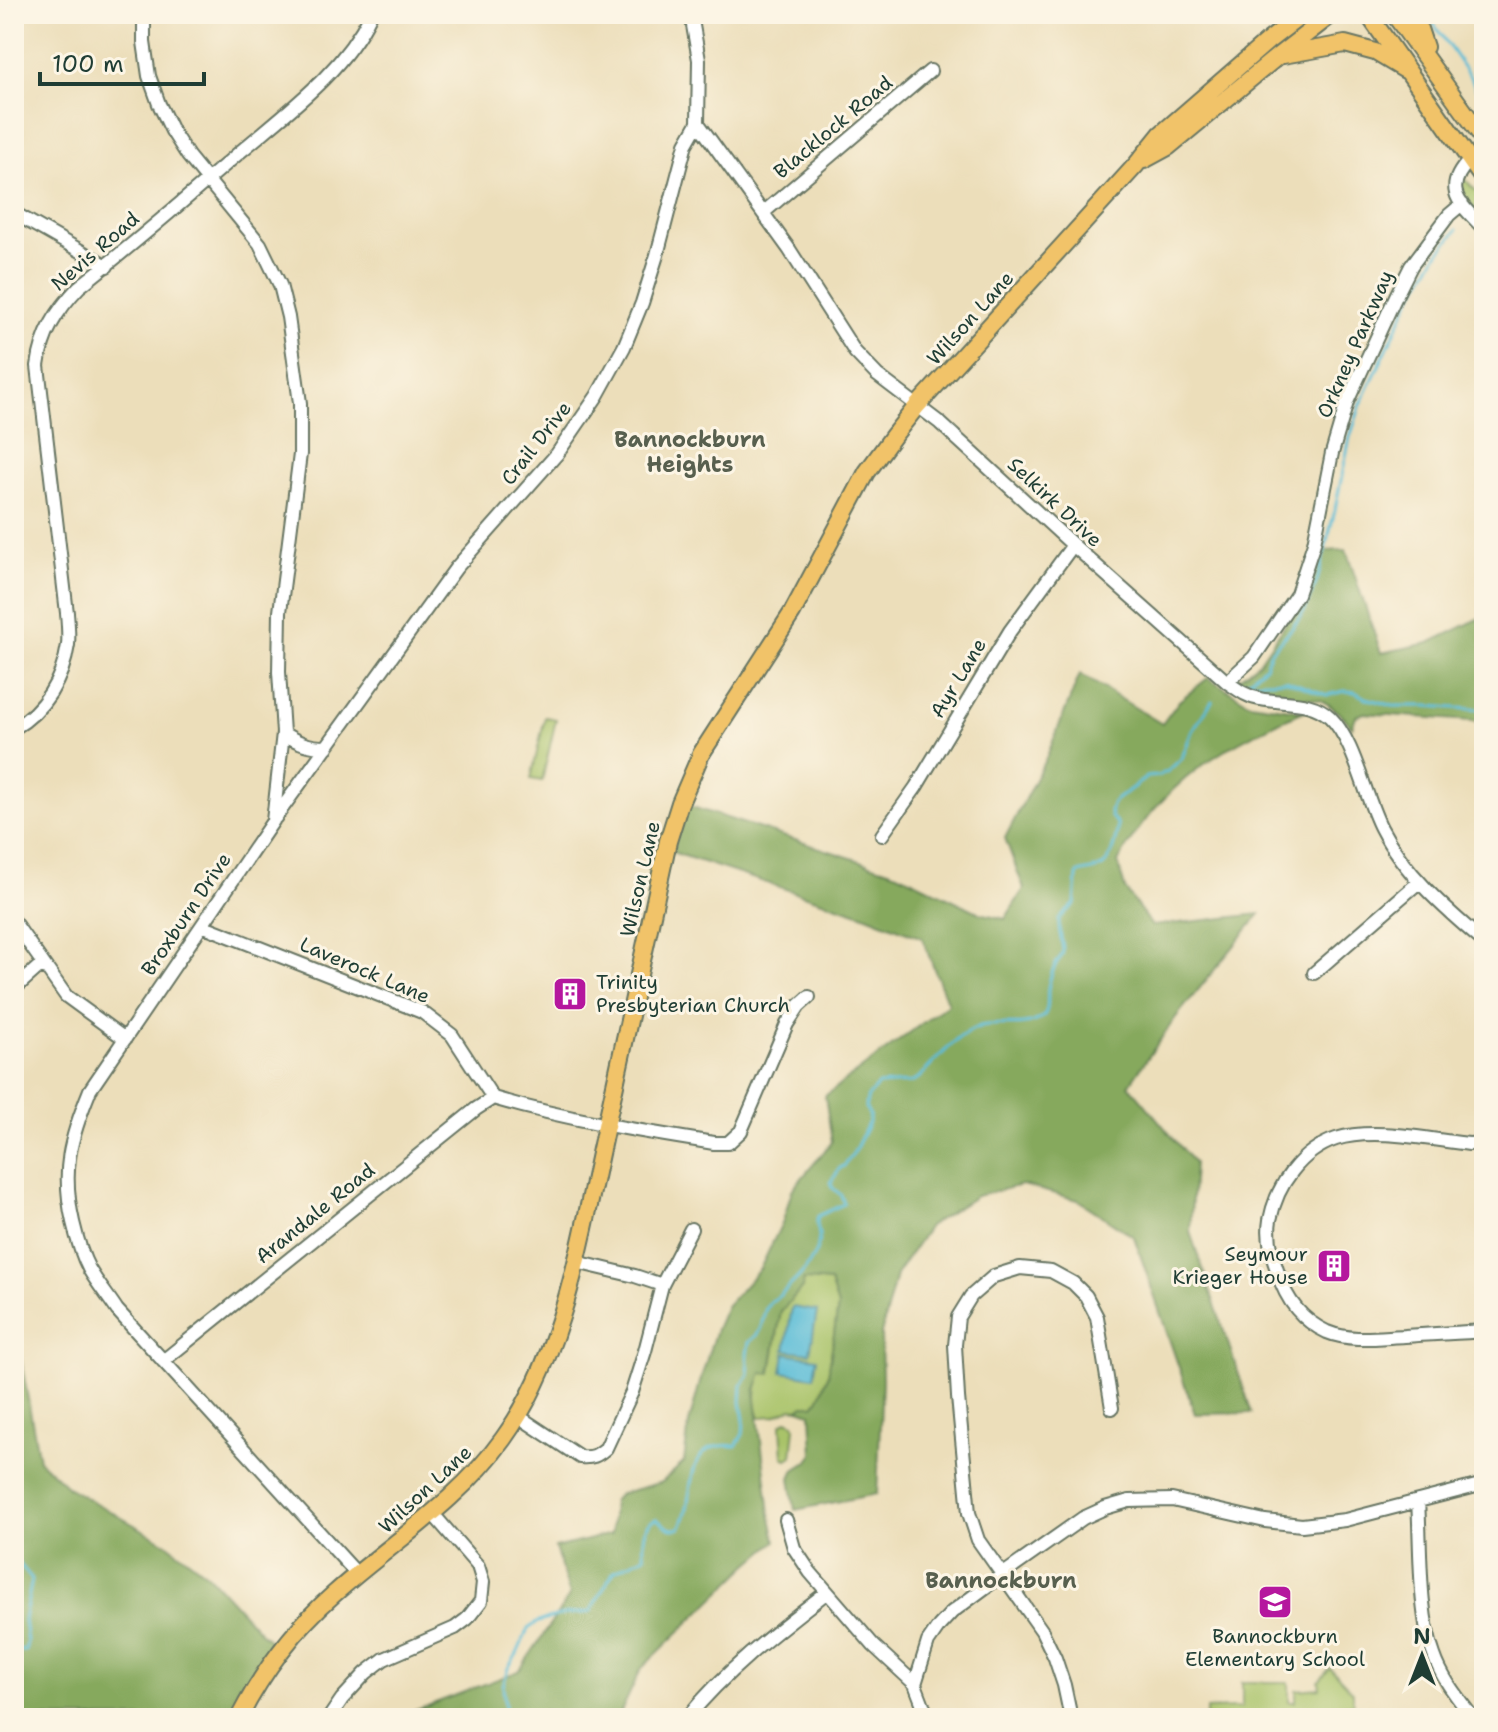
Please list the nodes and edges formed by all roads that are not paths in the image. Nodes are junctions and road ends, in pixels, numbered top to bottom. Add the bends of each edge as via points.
1 (144, 14) edge
2 (371, 14) edge
3 (691, 14) edge
4 (1284, 14) edge
5 (1303, 14) edge
6 (1332, 14) edge
7 (1368, 14) edge
8 (1394, 14) edge
9 (1414, 14) edge
10 (1268, 41) junction
11 (1278, 56) junction
12 (1435, 70) junction
13 (930, 71) dead end
14 (1409, 73) junction
15 (698, 123) junction
16 (1484, 139) edge
17 (1470, 160) junction
18 (1136, 165) junction
19 (209, 179) junction
20 (1484, 180) edge
21 (1462, 204) junction
22 (14, 213) edge
23 (763, 213) junction
24 (1484, 229) edge
25 (107, 266) junction
26 (917, 406) junction
27 (1073, 545) junction
28 (1227, 682) junction
29 (14, 728) edge
30 (283, 733) junction
31 (327, 747) junction
32 (273, 821) junction
33 (882, 835) dead end
34 (1419, 882) junction
35 (14, 922) edge
36 (204, 926) junction
37 (1484, 942) edge
38 (42, 964) junction
39 (1314, 973) dead end
40 (14, 989) edge
41 (809, 997) dead end
42 (125, 1039) junction
43 (493, 1098) junction
44 (606, 1125) junction
45 (1484, 1143) edge
46 (691, 1229) dead end
47 (576, 1262) junction
48 (662, 1285) junction
49 (1484, 1331) edge
50 (163, 1361) junction
51 (1112, 1408) dead end
52 (518, 1416) junction
53 (1484, 1484) edge
54 (1418, 1501) junction
55 (433, 1514) junction
56 (786, 1520) dead end
57 (358, 1575) junction
58 (1002, 1575) junction
59 (827, 1592) junction
60 (915, 1684) junction
61 (239, 1718) edge
62 (329, 1718) edge
63 (687, 1718) edge
64 (928, 1718) edge
65 (1071, 1718) edge
66 (1473, 1718) edge

1 - 19 street, Broxburn Drive via 145,53 159,104 188,156
2 - 19 street, Nevis Road via 345,56 320,83
3 - 15 street via 699,60
4 - 10 main road
5 - 10 main road, Wilson Lane
6 - 11 main road, Wilson Lane
7 - 14 main road
8 - 12 main road
9 - 12 main road
10 - 18 main road, Wilson Lane via 1161,134
11 - 14 main road via 1345,44 1375,52
11 - 18 main road, Wilson Lane via 1168,147
12 - 16 main road
13 - 23 street, Blacklock Road
14 - 17 main road
15 - 23 street, Selkirk Drive
15 - 31 street, Crail Drive via 686,144 642,303 597,396 557,454 456,568
17 - 20 main road
17 - 21 street via 1456,179
18 - 26 main road, Wilson Lane
19 - 25 street, Nevis Road
19 - 30 street, Broxburn Drive via 260,244 280,285 300,403 300,454 280,612
21 - 24 street
21 - 28 street, Orkney Parkway via 1411,266 1347,402 1297,594 1254,657
22 - 25 street
23 - 26 street, Selkirk Drive via 855,352
25 - 29 street, Nevis Road via 64,303 40,350 69,642 53,690 29,719
26 - 27 street, Selkirk Drive
26 - 44 main road, Wilson Lane via 867,472 792,613 701,754 668,841
27 - 28 street, Selkirk Drive
27 - 33 street, Ayr Lane via 1010,631
28 - 34 street, Selkirk Drive via 1251,697 1308,705 1331,718 1382,831
30 - 31 street via 298,743
30 - 32 street, Broxburn Drive
31 - 32 street, Crail Drive
32 - 36 street, Broxburn Drive
34 - 37 street, Selkirk Drive
34 - 39 street
35 - 38 street
36 - 42 street, Broxburn Drive
36 - 43 street, Laverock Lane via 422,1012 452,1035
38 - 40 street
38 - 42 street via 66,996
41 - 44 street via 787,1024 741,1131 728,1143
42 - 50 street, Broxburn Drive via 90,1090 75,1128 67,1163 69,1202 89,1269
43 - 44 street
43 - 50 street, Arandale Road
44 - 47 main road, Wilson Lane
45 - 49 street via 1370,1133 1337,1139 1309,1153 1294,1168 1280,1188 1270,1221 1271,1253 1283,1290 1299,1315 1326,1331 1365,1338
46 - 48 street
47 - 48 street
47 - 52 main road, Wilson Lane via 550,1352
48 - 52 street via 632,1392 599,1455 580,1457
50 - 57 street, Broxburn Drive
51 - 58 street via 1097,1317 1073,1283 1051,1271 1020,1268 994,1276 971,1296 958,1317 955,1345 969,1513 978,1540
52 - 55 main road, Wilson Lane via 476,1472
53 - 54 street
54 - 58 street via 1302,1525 1172,1500 1129,1501 1083,1518
54 - 66 street via 1431,1648
55 - 57 main road, Wilson Lane
55 - 62 street via 478,1566 481,1601 455,1628 384,1659
56 - 59 street via 794,1548
57 - 61 main road, Wilson Lane via 301,1625 257,1683
58 - 60 street via 939,1626 928,1642
58 - 65 street via 1042,1631
59 - 60 street via 885,1659
59 - 63 street via 728,1672
60 - 64 street

